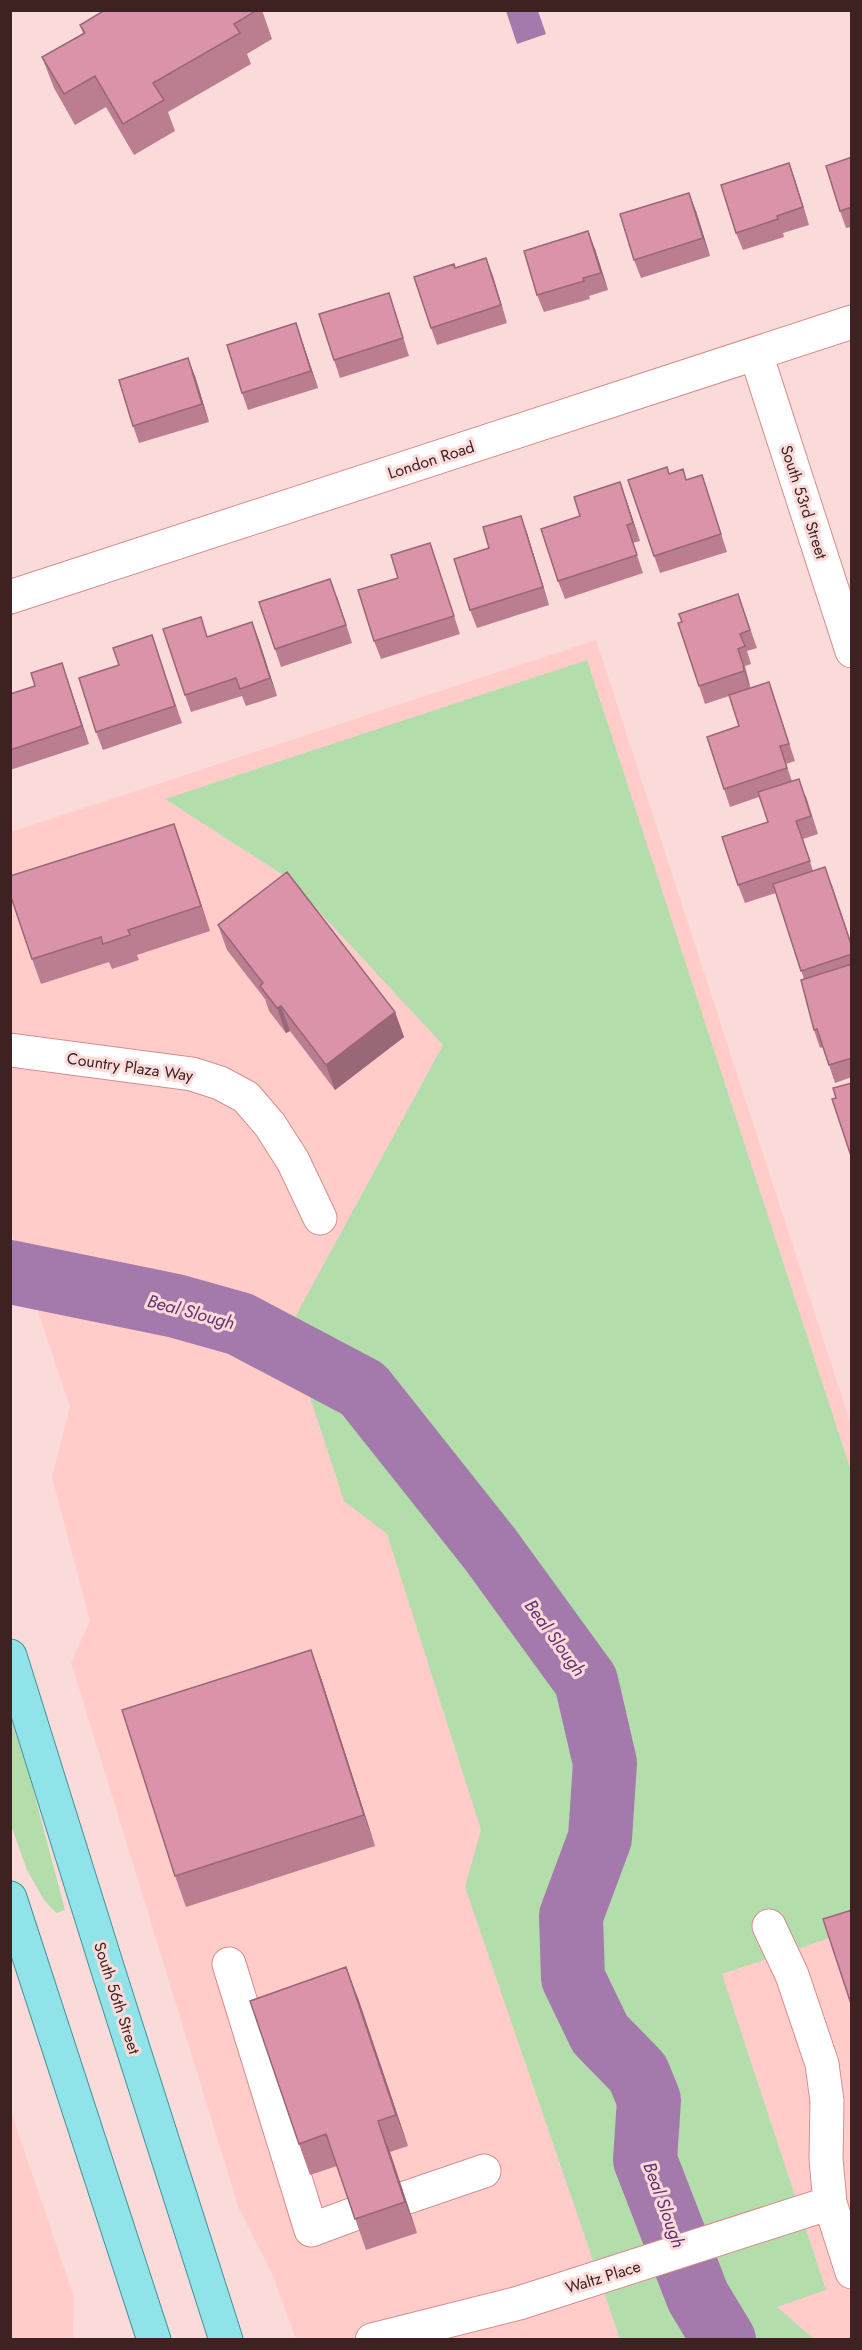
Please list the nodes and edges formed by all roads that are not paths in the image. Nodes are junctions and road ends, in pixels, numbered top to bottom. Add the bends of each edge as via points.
1 (852, 322) edge
2 (756, 354) junction
3 (10, 597) edge
4 (852, 651) edge
5 (10, 1050) edge
6 (320, 1218) dead end
7 (10, 1656) edge
8 (10, 1898) edge
9 (769, 1926) dead end
10 (229, 1964) dead end
11 (484, 2171) dead end
12 (405, 2198) edge
13 (830, 2204) junction
14 (354, 2214) edge
15 (852, 2272) edge
16 (154, 2340) edge
17 (226, 2340) edge
18 (372, 2340) edge

1 - 2 street, London Road
2 - 3 street, London Road
2 - 4 street, South 53rd Street
5 - 6 street, Country Plaza Way via 192,1074 246,1097 293,1161
7 - 17 main road, South 56th Street
8 - 16 main road
9 - 13 street via 792,1975 822,2064
10 - 14 street via 310,2230
11 - 12 street
13 - 15 street
13 - 18 street, Waltz Place via 519,2302

